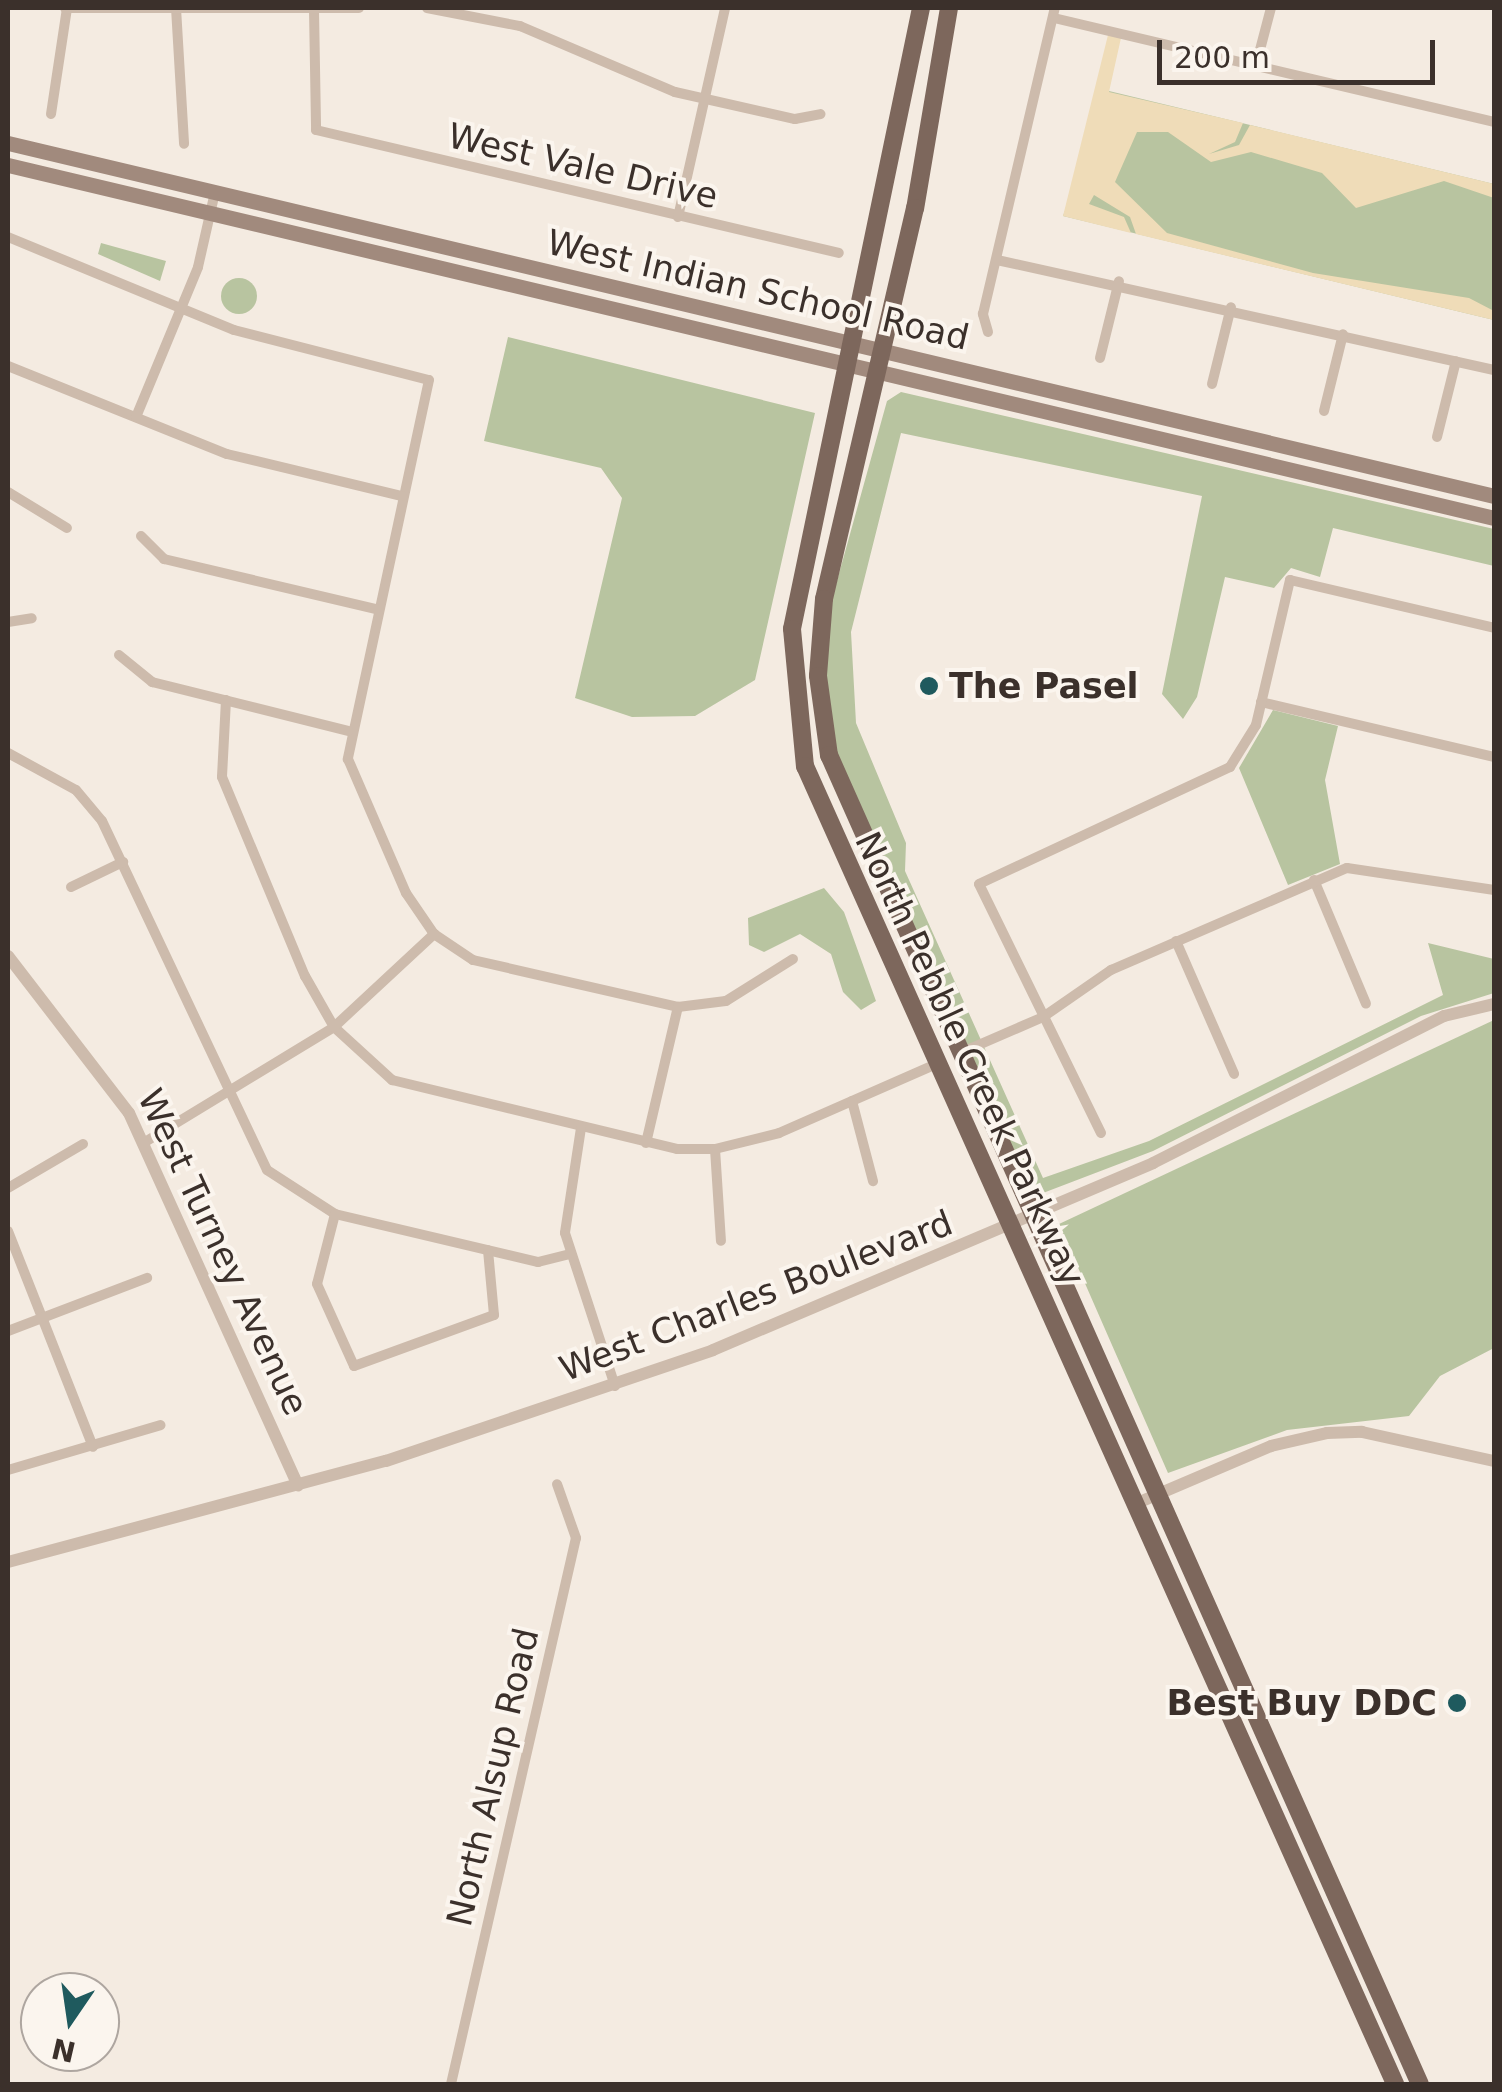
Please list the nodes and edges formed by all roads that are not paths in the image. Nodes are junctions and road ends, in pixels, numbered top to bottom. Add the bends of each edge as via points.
1 (66, 8) edge
2 (359, 8) edge
3 (427, 8) edge
4 (725, 8) edge
5 (921, 8) edge
6 (949, 8) edge
7 (1270, 8) edge
8 (176, 10) edge
9 (314, 10) edge
10 (1054, 13) edge
11 (1256, 65) junction
12 (704, 98) junction
13 (51, 114) dead end
14 (822, 114) dead end
15 (1494, 122) edge
16 (8, 143) edge
17 (184, 144) dead end
18 (8, 165) edge
19 (215, 192) junction
20 (211, 214) junction
21 (678, 217) junction
22 (8, 237) edge
23 (839, 253) dead end
24 (996, 260) junction
25 (1119, 281) junction
26 (1231, 307) junction
27 (181, 308) junction
28 (988, 332) dead end
29 (1343, 334) junction
30 (857, 344) junction
31 (883, 350) junction
32 (1100, 358) dead end
33 (1456, 361) junction
34 (8, 366) edge
35 (851, 366) junction
36 (1494, 370) edge
37 (878, 372) junction
38 (1212, 384) dead end
39 (1324, 411) dead end
40 (136, 418) junction
41 (1437, 437) dead end
42 (8, 492) edge
43 (402, 496) junction
44 (1494, 496) edge
45 (1494, 518) edge
46 (66, 528) dead end
47 (141, 536) dead end
48 (376, 609) junction
49 (32, 618) dead end
50 (8, 622) edge
51 (1494, 628) edge
52 (119, 655) dead end
53 (820, 698) junction
54 (793, 699) junction
55 (226, 700) junction
56 (1261, 702) junction
57 (348, 732) junction
58 (8, 753) edge
59 (1494, 757) edge
60 (123, 862) junction
61 (1314, 880) junction
62 (71, 887) dead end
63 (1494, 890) edge
64 (434, 934) junction
65 (1176, 941) junction
66 (8, 956) edge
67 (794, 959) dead end
68 (1366, 1004) dead end
69 (1494, 1004) edge
70 (678, 1007) junction
71 (1042, 1017) junction
72 (334, 1027) junction
73 (960, 1053) junction
74 (934, 1065) junction
75 (1234, 1074) dead end
76 (228, 1099) junction
77 (852, 1100) junction
78 (581, 1128) junction
79 (1101, 1133) dead end
80 (145, 1142) junction
81 (646, 1143) junction
82 (83, 1144) dead end
83 (715, 1149) junction
84 (872, 1181) dead end
85 (8, 1188) edge
86 (334, 1214) junction
87 (1030, 1216) junction
88 (1010, 1227) junction
89 (8, 1231) edge
90 (721, 1241) dead end
91 (488, 1250) junction
92 (569, 1254) junction
93 (148, 1278) dead end
94 (42, 1320) junction
95 (8, 1332) edge
96 (615, 1386) junction
97 (161, 1425) dead end
98 (92, 1448) junction
99 (1494, 1462) edge
100 (8, 1470) edge
101 (557, 1484) dead end
102 (298, 1486) junction
103 (1160, 1494) junction
104 (1135, 1504) junction
105 (8, 1562) edge
106 (1286, 1785) junction
107 (1265, 1794) junction
108 (451, 2084) edge
109 (1395, 2084) edge
110 (1420, 2084) edge

1 - 8 street
1 - 13 street
2 - 9 street
3 - 12 street via 520,26 628,76
4 - 12 street
5 - 30 main road, North Pebble Creek Parkway
6 - 31 main road, North Pebble Creek Parkway
7 - 11 street
8 - 9 street
8 - 17 street
9 - 21 street, West Vale Drive via 316,130
10 - 11 street
10 - 24 street
11 - 15 street
12 - 14 street via 795,118
12 - 21 street
16 - 19 main road, West Indian School Road
18 - 20 main road, West Indian School Road
19 - 20 street
19 - 30 main road, West Indian School Road
20 - 27 street
20 - 35 main road, West Indian School Road
21 - 23 street, West Vale Drive
22 - 27 street
24 - 25 street
24 - 28 street via 983,314
25 - 26 street
25 - 32 street
26 - 29 street
26 - 38 street
27 - 40 street
27 - 43 street via 268,341 428,380
29 - 33 street
29 - 39 street
30 - 31 main road, West Indian School Road
30 - 35 main road, North Pebble Creek Parkway
31 - 37 main road, North Pebble Creek Parkway
31 - 44 main road, West Indian School Road
33 - 36 street
33 - 41 street
34 - 40 street
35 - 37 main road, West Indian School Road
35 - 54 main road, North Pebble Creek Parkway via 796,601
37 - 45 main road, West Indian School Road
37 - 53 main road, North Pebble Creek Parkway via 824,599
40 - 43 street via 227,454
42 - 46 street
43 - 48 street
47 - 48 street via 164,559
48 - 57 street
49 - 50 street
51 - 56 street via 1290,580
52 - 55 street via 152,682
53 - 54 main road
53 - 73 main road, North Pebble Creek Parkway via 843,795
54 - 74 main road, North Pebble Creek Parkway via 817,801
55 - 57 street
55 - 72 street via 219,754 228,798
56 - 59 street
56 - 71 street via 1243,750 1200,788 979,884
57 - 64 street via 356,784
58 - 60 street via 76,790
60 - 62 street
60 - 76 street
61 - 63 street via 1382,867
61 - 65 street
61 - 68 street
64 - 70 street via 473,960
64 - 72 street
65 - 71 street
65 - 75 street
66 - 80 street, West Turney Avenue via 96,1061
67 - 70 street via 726,1001
69 - 87 street, West Charles Boulevard via 1426,1024
70 - 81 street
71 - 73 street
71 - 79 street
72 - 76 street
72 - 78 street via 392,1080
73 - 87 main road, North Pebble Creek Parkway
74 - 77 street
74 - 88 main road, North Pebble Creek Parkway
76 - 80 street
76 - 86 street via 267,1170
77 - 83 street
77 - 84 street
78 - 81 street
78 - 92 street via 565,1212
80 - 102 street, West Turney Avenue
81 - 83 street
82 - 85 street
83 - 90 street
86 - 91 street
86 - 91 street via 317,1284 354,1366 494,1315
87 - 88 street, West Charles Boulevard
87 - 103 main road, North Pebble Creek Parkway
88 - 96 street, West Charles Boulevard
88 - 104 main road, North Pebble Creek Parkway
89 - 94 street
91 - 92 street via 538,1262
92 - 96 street
93 - 94 street
94 - 95 street
94 - 98 street
96 - 102 street, West Charles Boulevard
97 - 98 street
98 - 100 street
99 - 103 street via 1346,1432 1286,1441
101 - 108 street, North Alsup Road via 576,1538
102 - 105 street, West Charles Boulevard
103 - 104 street
103 - 106 main road, North Pebble Creek Parkway
104 - 107 main road, North Pebble Creek Parkway
106 - 107 main road
106 - 110 main road, North Pebble Creek Parkway
107 - 109 main road, North Pebble Creek Parkway

